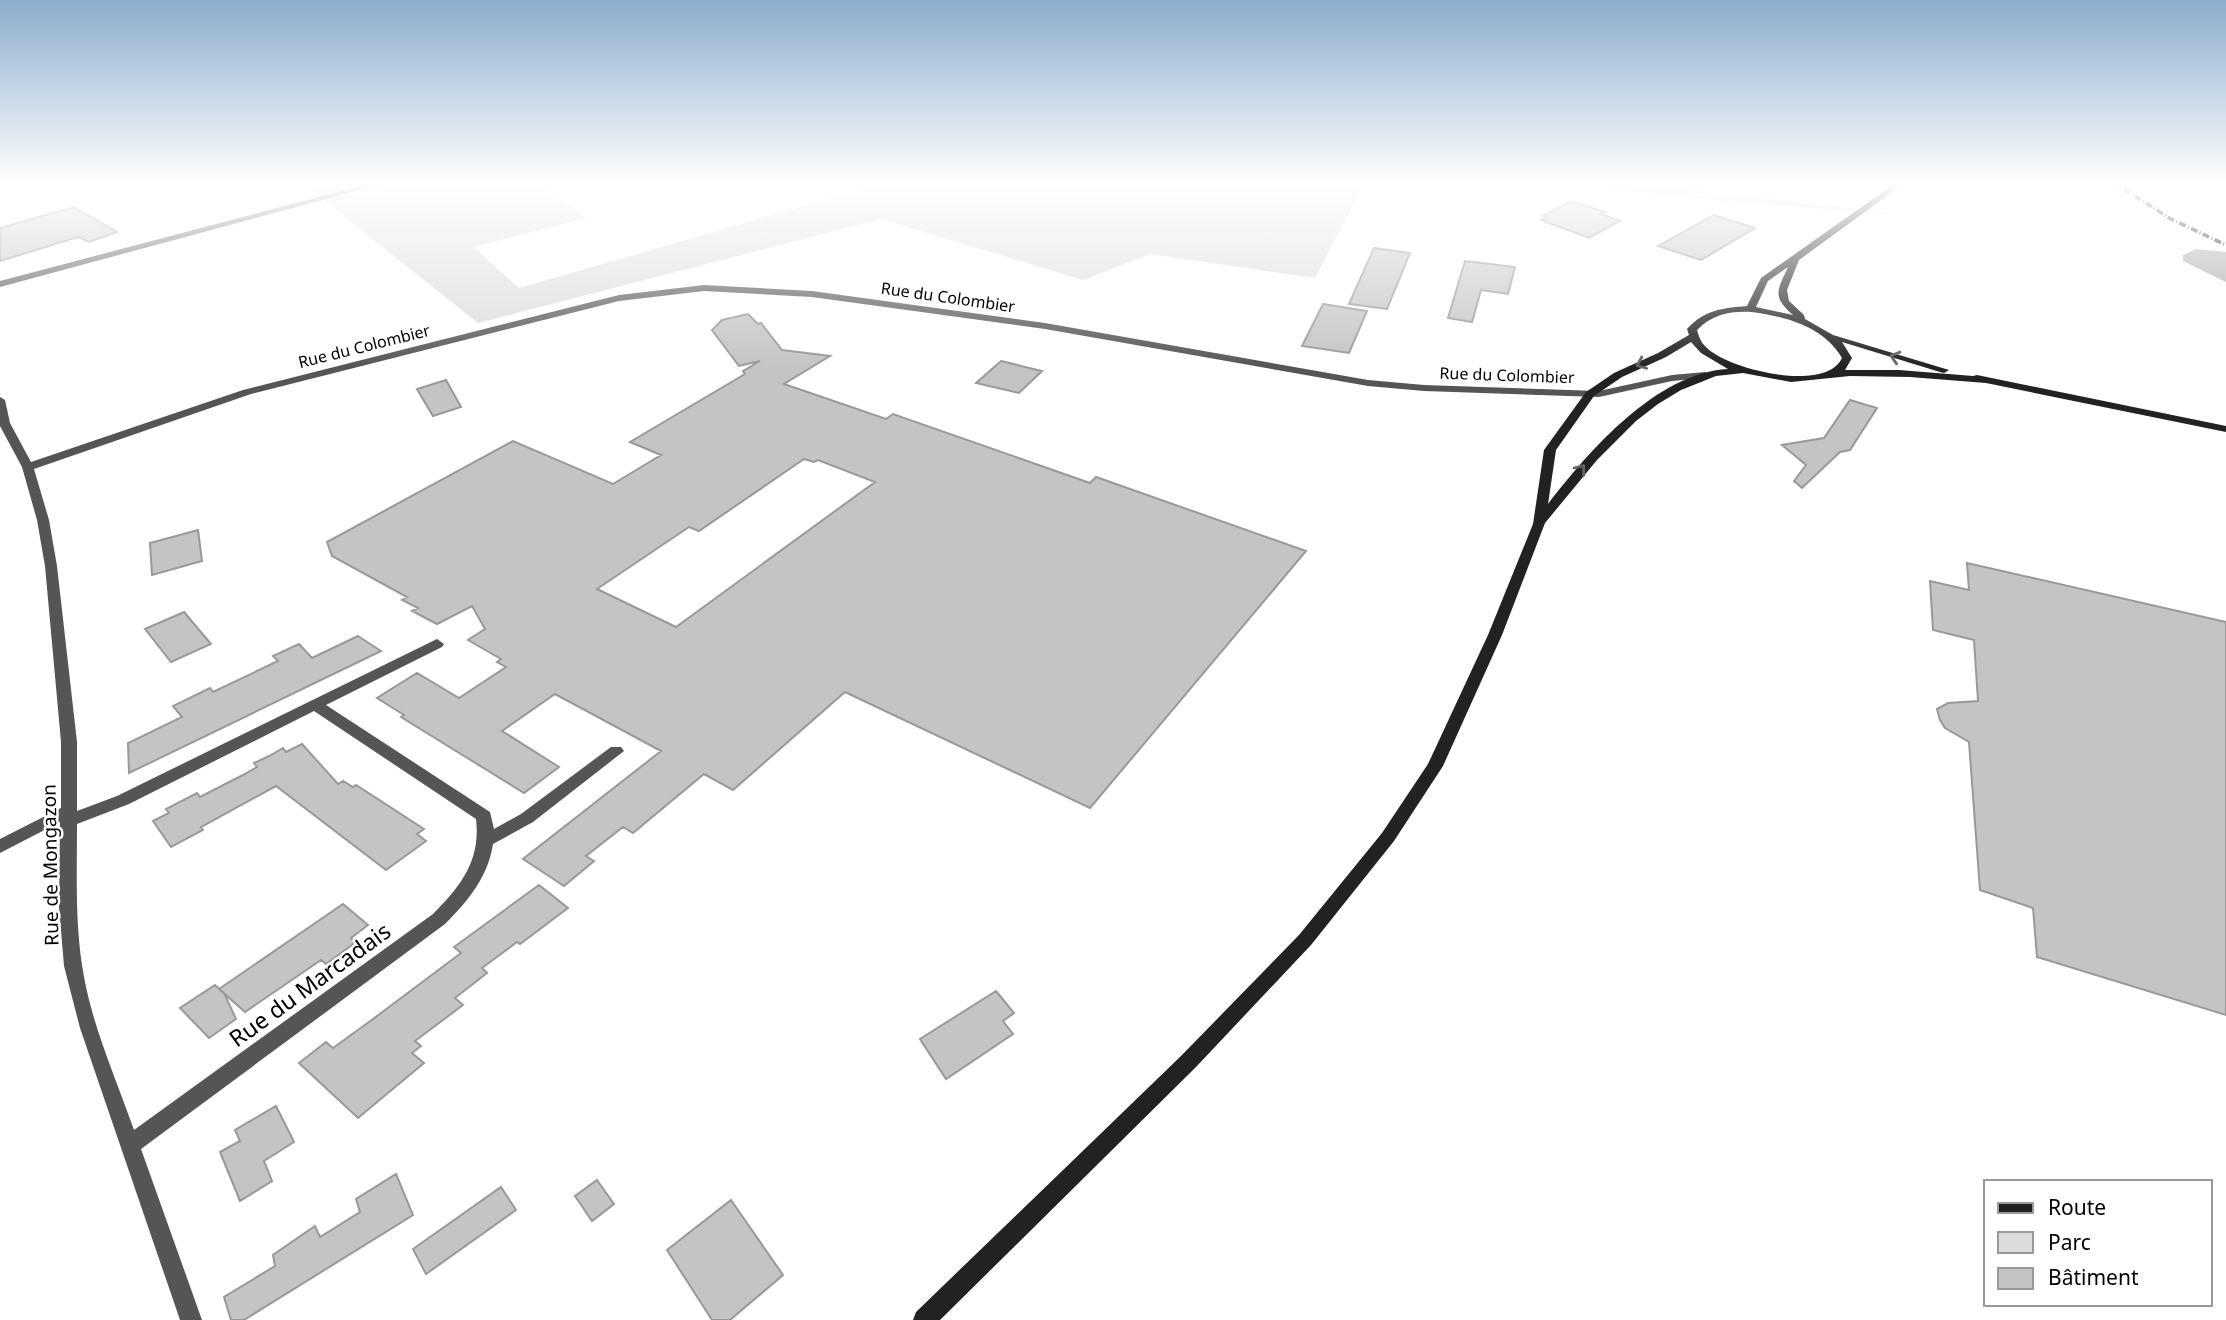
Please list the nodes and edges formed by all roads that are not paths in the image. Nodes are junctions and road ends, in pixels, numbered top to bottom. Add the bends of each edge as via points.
1 (152, 244) edge
2 (1817, 244) edge
3 (1795, 260) junction
4 (0, 284) edge
5 (1750, 310) junction
6 (1808, 322) junction
7 (1692, 337) junction
8 (1834, 337) junction
9 (1743, 370) junction
10 (1831, 374) junction
11 (1705, 375) junction
12 (1985, 380) junction
13 (1590, 394) junction
14 (0, 400) edge
15 (2161, 415) junction
16 (2226, 429) edge
17 (2226, 435) edge
18 (28, 467) junction
19 (1539, 523) junction
20 (437, 644) dead end
21 (316, 705) junction
22 (616, 751) dead end
23 (70, 816) junction
24 (487, 840) junction
25 (0, 847) edge
26 (131, 1144) junction
27 (191, 1320) edge
28 (924, 1320) edge

1 - 4 street
2 - 3 street
3 - 5 street via 1764,280
3 - 6 street via 1782,290 1784,302
5 - 6 street
5 - 7 street via 1704,316 1696,322
6 - 8 street
7 - 9 street via 1709,355
7 -> 13 street via 1618,374
8 - 10 street via 1847,358 1843,367
12 -> 8 street
9 - 10 street via 1791,379
9 - 11 street
10 - 12 street via 1900,373
11 - 13 street, Rue du Colombier
19 -> 11 street via 1588,460 1628,424
12 - 15 street
13 - 18 street, Rue du Colombier via 1368,383 1045,326 812,295 704,288 620,298 247,393
13 - 19 street via 1550,450
14 - 18 street, Rue de Mongazon via 4,423
15 - 16 street
15 - 17 street
18 - 23 street, Rue de Mongazon via 51,566 69,742
19 - 28 street via 1490,647 1435,766 1388,837 1305,940 1189,1061
20 - 21 street
21 - 23 street via 123,800
21 - 24 street via 484,816
22 - 24 street via 527,818
23 - 25 street via 18,835
23 - 26 street, Rue de Mongazon via 68,907 73,966 89,1028
24 - 26 street, Rue du Marcadais via 469,887 439,919
26 - 27 street, Rue de Mongazon

